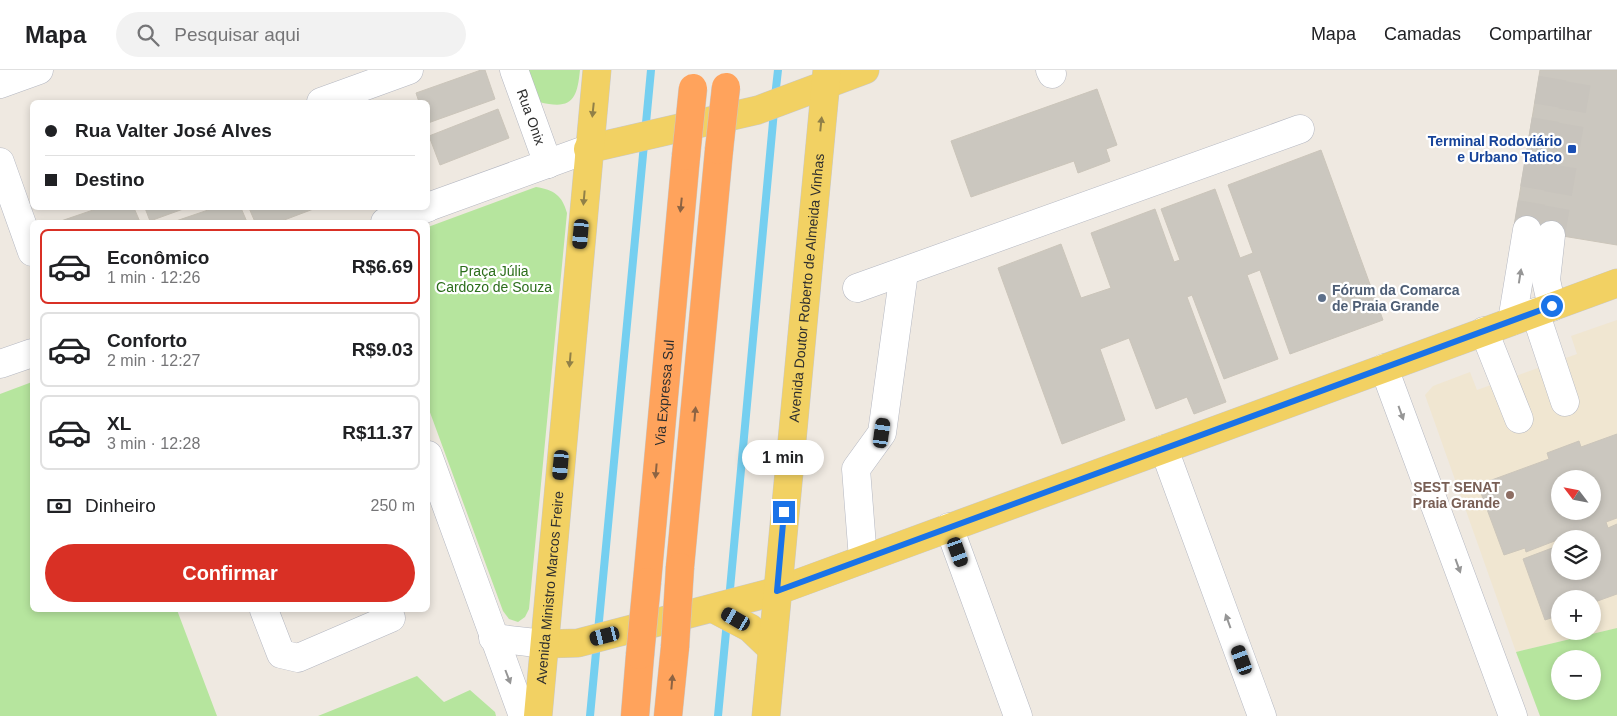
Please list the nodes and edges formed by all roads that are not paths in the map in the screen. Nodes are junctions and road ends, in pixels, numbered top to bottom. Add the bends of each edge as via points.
1 (39, 70) edge
2 (409, 70) edge
3 (514, 70) edge
4 (597, 70) edge
5 (865, 70) edge
6 (826, 77) edge
7 (727, 78) edge
8 (694, 79) edge
9 (0, 84) edge
10 (326, 100) edge
11 (1300, 129) dead end
12 (588, 149) junction
13 (0, 162) edge
14 (548, 164) junction
15 (430, 206) edge
16 (419, 210) edge
17 (18, 214) edge
18 (391, 220) edge
19 (30, 247) edge
20 (904, 272) junction
21 (1617, 283) edge
22 (857, 288) dead end
23 (1533, 313) junction
24 (1484, 331) junction
25 (30, 354) edge
26 (0, 364) edge
27 (1384, 368) junction
28 (1565, 402) dead end
29 (1519, 419) dead end
30 (1164, 449) junction
31 (430, 461) edge
32 (949, 528) junction
33 (863, 559) junction
34 (777, 591) junction
35 (725, 609) junction
36 (265, 612) edge
37 (391, 618) dead end
38 (493, 638) junction
39 (545, 644) junction
40 (772, 649) junction
41 (523, 716) edge
42 (538, 716) edge
43 (635, 716) edge
44 (668, 716) edge
45 (766, 716) edge
46 (1018, 716) edge
47 (1262, 716) edge
48 (1513, 716) edge

1 - 9 street
2 - 10 street
3 - 14 street, Rua Onix
4 -> 12 main road, Avenida Ministro Marcos Freire
5 - 6 main road
6 - 12 main road via 787,100 758,110
34 -> 6 main road, Avenida Doutor Roberto de Almeida Vinhas
44 -> 7 highway, bridge
8 -> 43 highway, Via Expressa Sul, bridge
11 - 20 street
12 - 14 street
12 -> 39 main road, Avenida Ministro Marcos Freire
13 - 17 street
14 - 15 street
16 - 18 street
17 - 19 street
20 - 22 street
20 - 33 street via 882,433 856,469
21 - 23 main road
23 -> 23 street via 1539,233 1546,280
23 - 24 main road
23 - 28 street
24 - 27 main road
24 - 29 street
25 - 26 street
27 - 30 main road
27 -> 48 street
30 - 32 main road
47 -> 30 street
31 - 38 street
32 - 33 main road
32 - 46 street
33 - 34 main road
34 - 35 main road
34 - 40 main road, Avenida Doutor Roberto de Almeida Vinhas
35 - 39 main road via 595,639
35 - 40 main road
36 - 37 street via 281,654 298,658
38 - 39 street
38 -> 41 street
39 - 42 main road, Avenida Ministro Marcos Freire
40 - 45 main road, Avenida Doutor Roberto de Almeida Vinhas

